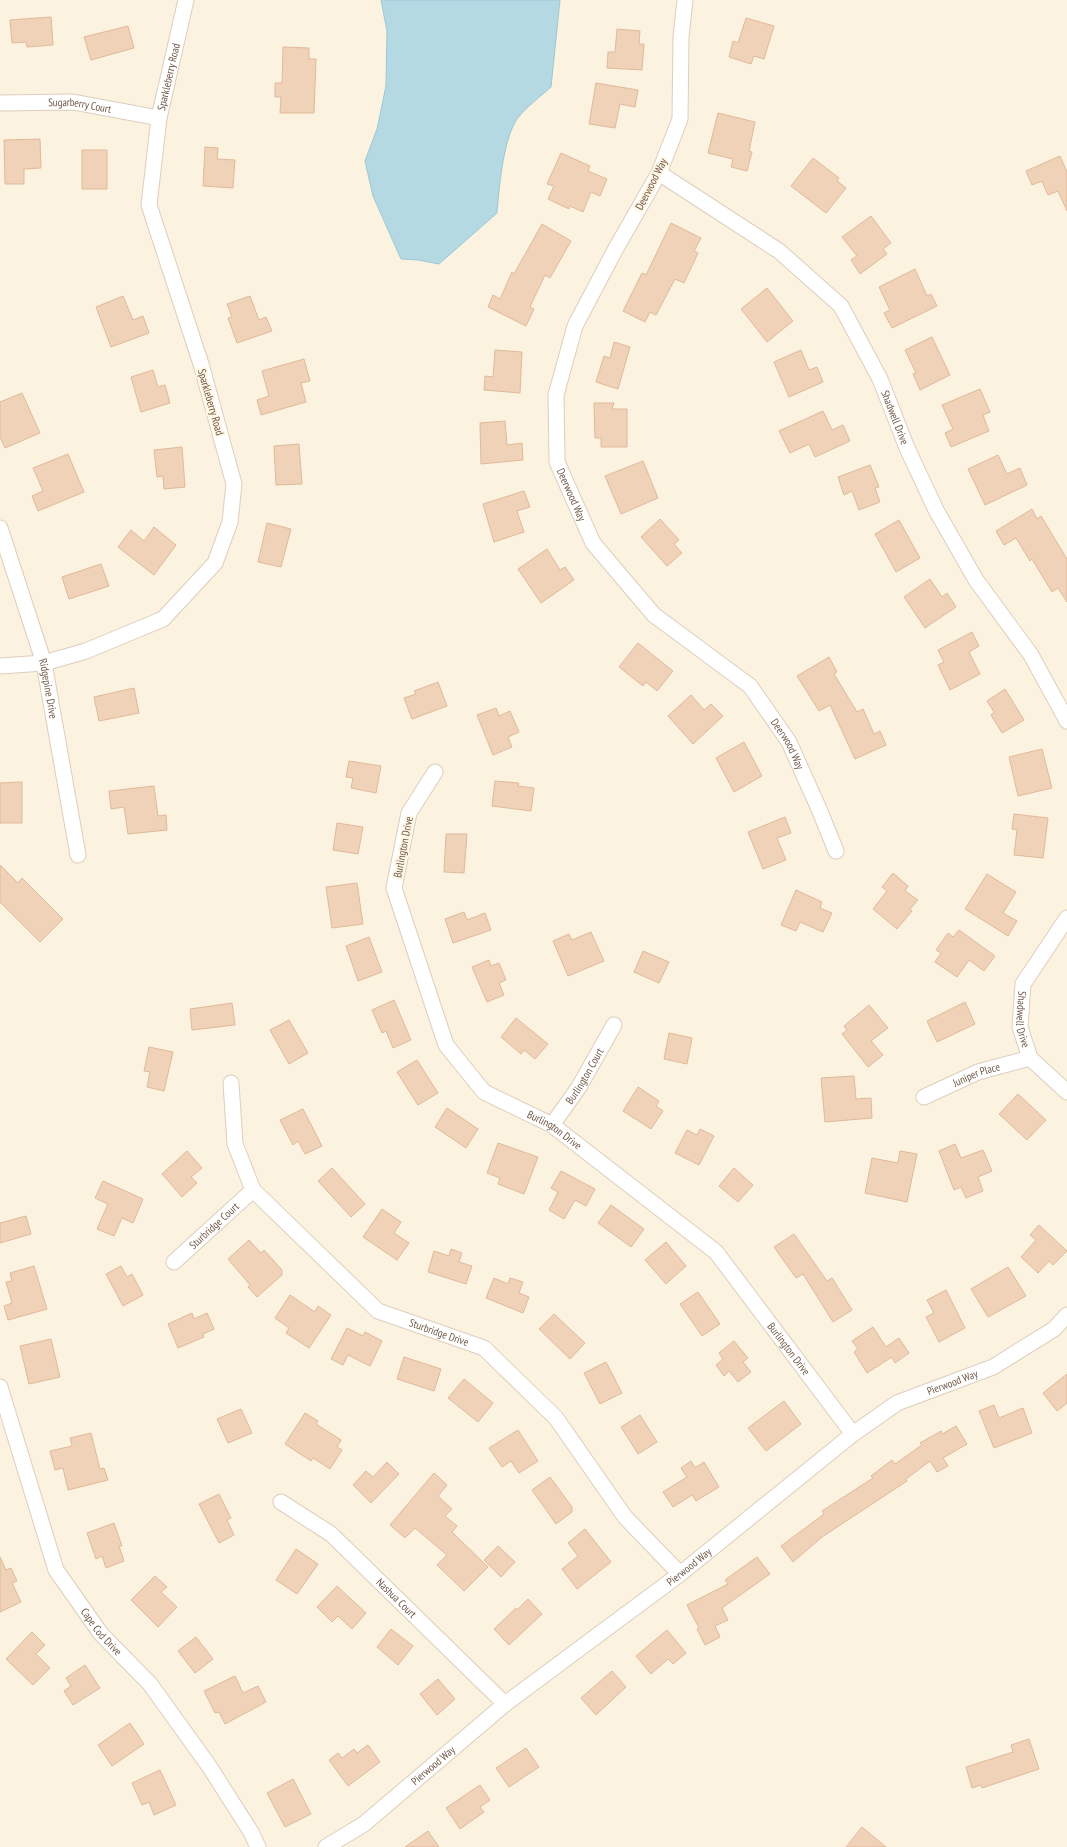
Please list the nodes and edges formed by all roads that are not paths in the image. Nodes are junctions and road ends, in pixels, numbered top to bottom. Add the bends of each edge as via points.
1 (186, 0) edge
2 (685, 0) edge
3 (0, 103) edge
4 (159, 118) junction
5 (659, 173) junction
6 (0, 528) edge
7 (44, 663) junction
8 (0, 666) edge
9 (1067, 721) edge
10 (435, 772) dead end
11 (836, 851) dead end
12 (78, 855) dead end
13 (1067, 918) edge
14 (614, 1025) dead end
15 (1030, 1058) junction
16 (231, 1083) dead end
17 (1067, 1092) edge
18 (924, 1097) dead end
19 (552, 1126) junction
20 (253, 1190) junction
21 (174, 1262) dead end
22 (1067, 1315) edge
23 (0, 1387) edge
24 (854, 1434) junction
25 (281, 1502) dead end
26 (680, 1574) junction
27 (505, 1704) junction
28 (258, 1847) edge
29 (326, 1847) edge

1 - 4 street, Sparkleberry Road
2 - 5 street, Deerwood Way via 681,37 680,119
3 - 4 street, Sugarberry Court via 73,102
4 - 7 street, Sparkleberry Road via 149,205 201,364 234,484 230,522 215,563 163,619 86,651
5 - 9 street, Shadwell Drive via 779,251 840,306 880,379 907,448 936,510 976,580 1031,654
5 - 11 street, Deerwood Way via 575,326 556,394 557,462 593,543 654,615 750,686 788,742
6 - 7 street, Ridgepine Drive
7 - 8 street, Sparkleberry Road
7 - 12 street, Ridgepine Drive
10 - 19 street, Burlington Drive via 409,813 394,888 443,1038 484,1092
13 - 15 street, Shadwell Drive via 1023,984 1020,1027
14 - 19 street, Burlington Court via 579,1087
15 - 17 street, Shadwell Drive
15 - 18 street, Juniper Place via 978,1072
16 - 20 street, Sturbridge Drive via 235,1144
19 - 24 street, Burlington Drive via 716,1252
20 - 21 street, Sturbridge Court
20 - 26 street, Sturbridge Drive via 378,1311 484,1348 556,1418 625,1517
22 - 24 street, Pierwood Way via 1054,1329 993,1367 897,1403
23 - 28 street, Cape Cod Drive via 56,1570 101,1634 150,1684 208,1766
24 - 26 street, Pierwood Way
25 - 27 street, Nashua Court via 331,1534
26 - 27 street, Pierwood Way
27 - 29 street, Pierwood Way via 364,1824

